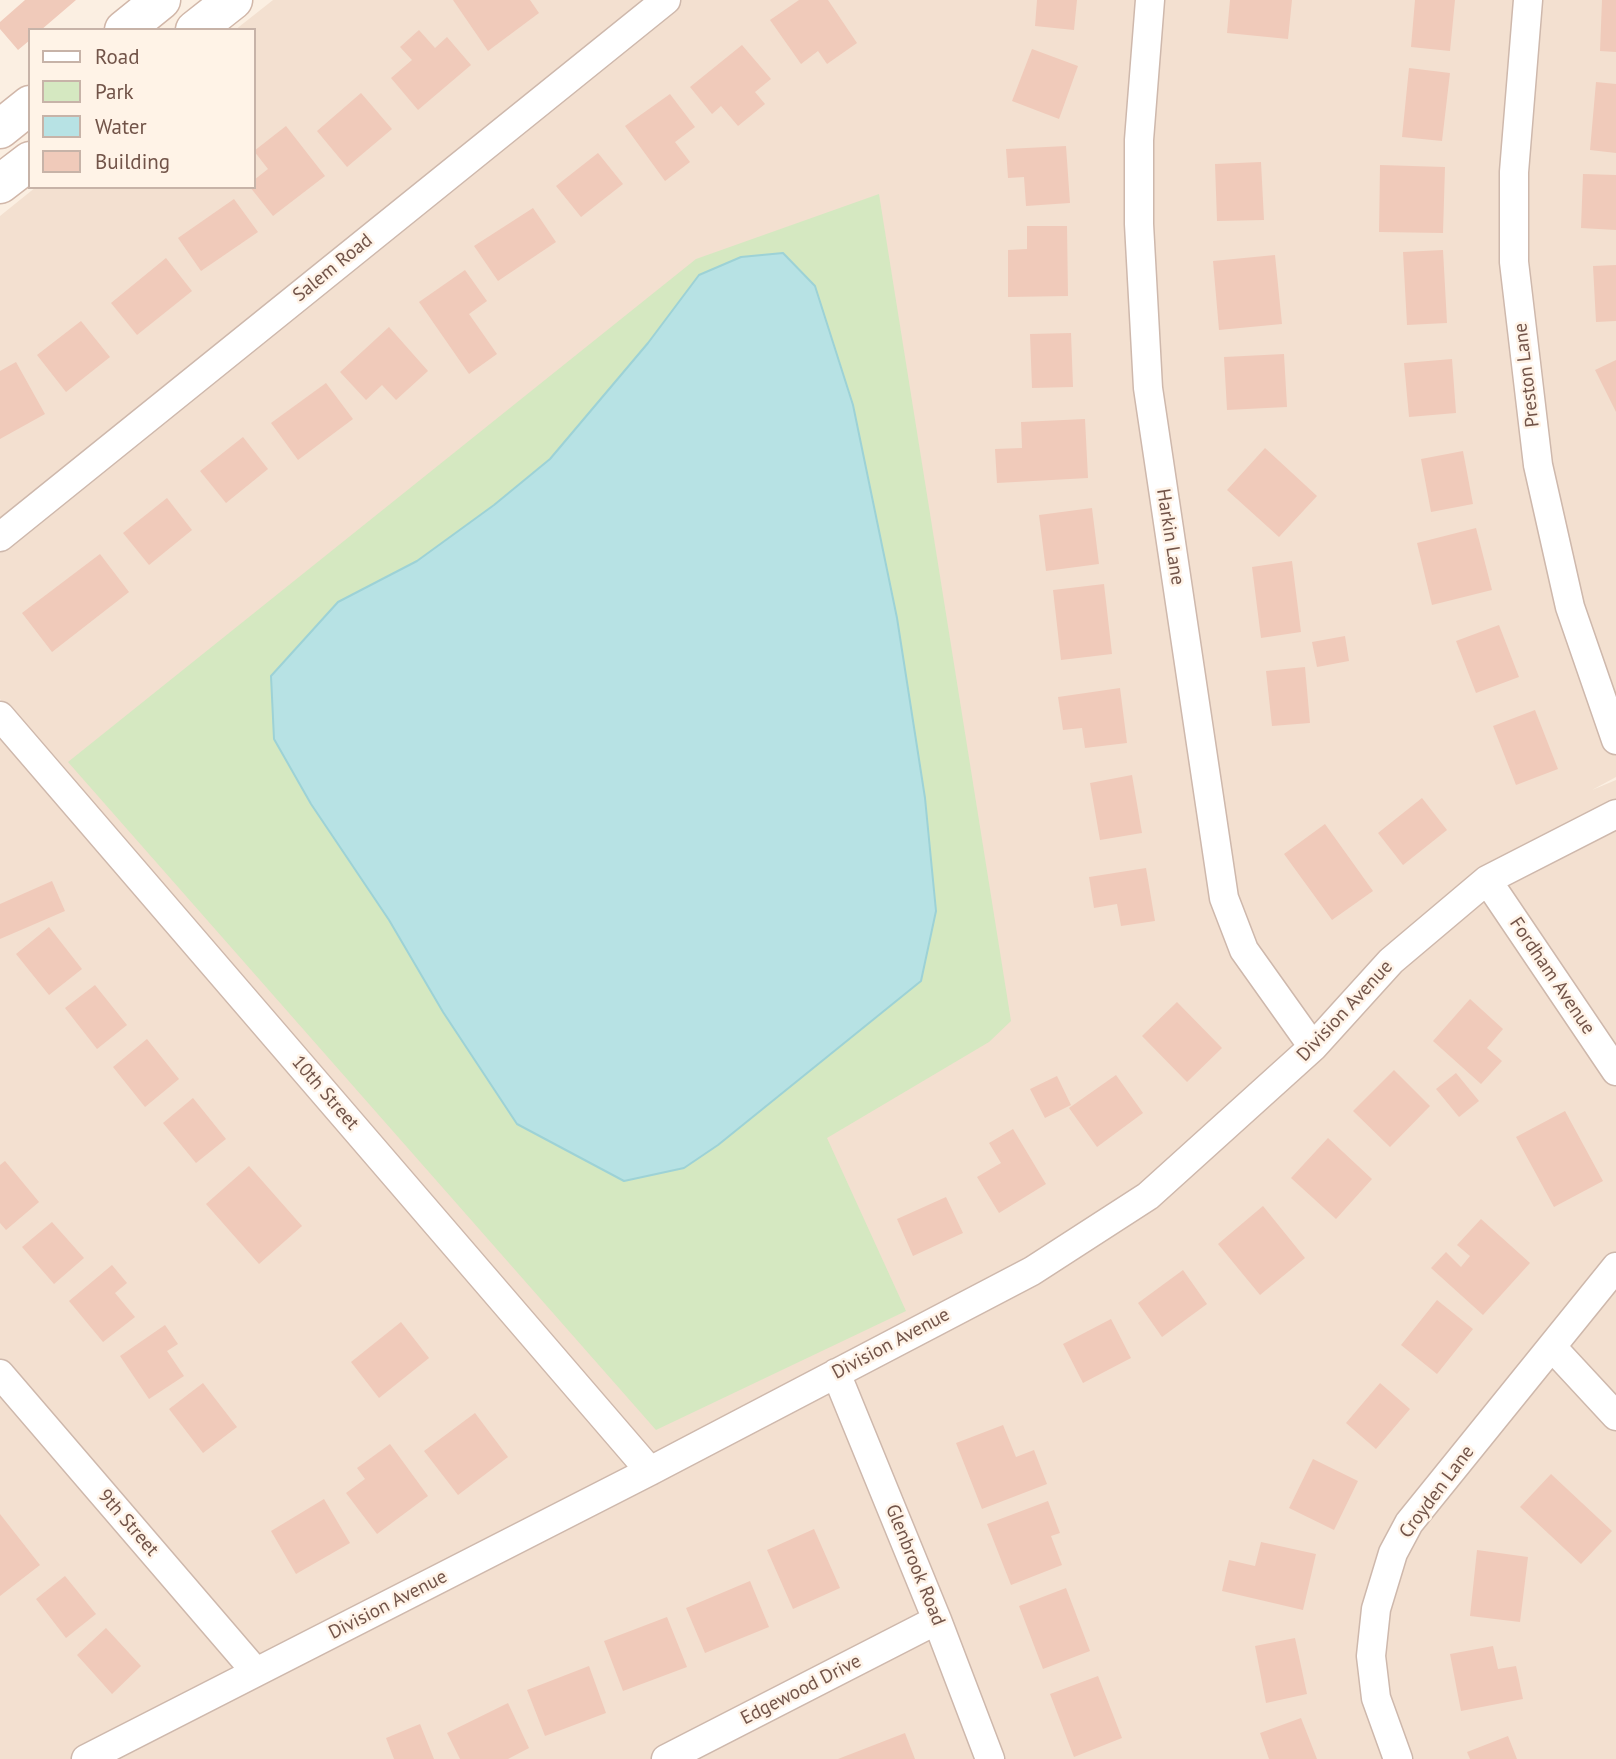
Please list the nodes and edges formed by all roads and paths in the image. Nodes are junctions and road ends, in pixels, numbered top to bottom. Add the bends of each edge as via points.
1 (161, 0) edge
2 (233, 0) edge
3 (666, 0) edge
4 (1150, 0) edge
5 (1528, 0) edge
6 (126, 28) edge
7 (198, 28) edge
8 (8, 121) edge
9 (28, 156) edge
10 (28, 162) edge
11 (0, 184) edge
12 (0, 537) edge
13 (0, 716) edge
14 (1616, 740) edge
15 (1616, 814) edge
16 (1487, 880) junction
17 (1313, 1047) junction
18 (1616, 1071) edge
19 (1616, 1268) edge
20 (1552, 1347) junction
21 (836, 1373) junction
22 (0, 1374) edge
23 (1616, 1416) edge
24 (650, 1471) junction
25 (937, 1620) junction
26 (256, 1672) junction
27 (86, 1759) edge
28 (666, 1759) edge
29 (989, 1759) edge
30 (1398, 1759) edge

1 - 6 main road
2 - 7 main road
3 - 12 street, Salem Road
4 - 17 street, Harkin Lane via 1139,140 1148,388 1224,898 1244,950
5 - 14 street, Preston Lane via 1514,172 1514,262 1538,465 1570,607
8 - 9 street
10 - 11 main road
13 - 24 street, 10th Street
15 - 16 street, Division Avenue
16 - 17 street, Division Avenue via 1391,961
16 - 18 street, Fordham Avenue
17 - 21 street, Division Avenue via 1147,1196 1032,1271
19 - 20 street, Croyden Lane
20 - 23 street
20 - 30 street, Croyden Lane via 1409,1522 1393,1553 1376,1609 1371,1656 1376,1698
21 - 24 street, Division Avenue
21 - 25 street, Glenbrook Road
22 - 26 street, 9th Street
24 - 26 street, Division Avenue
25 - 28 street, Edgewood Drive
25 - 29 street, Glenbrook Road
26 - 27 street, Division Avenue

